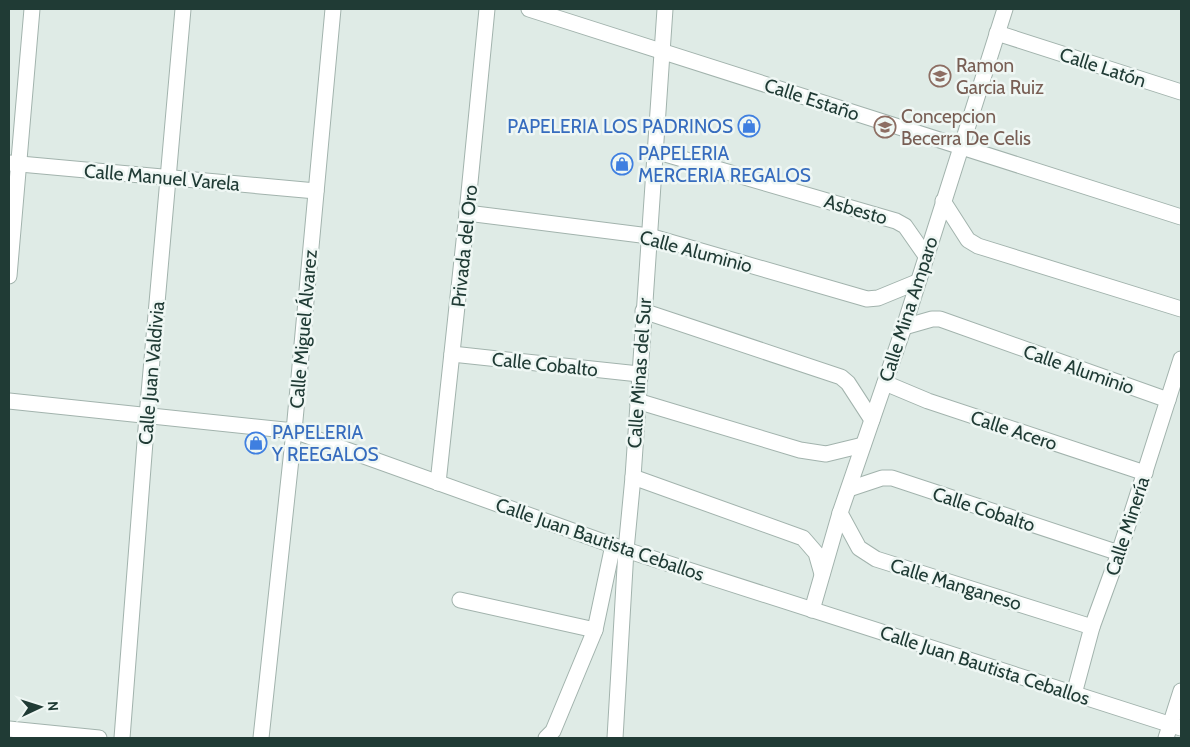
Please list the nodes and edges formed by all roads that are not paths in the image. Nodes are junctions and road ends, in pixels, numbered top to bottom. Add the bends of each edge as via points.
1 (32, 9) edge
2 (183, 9) edge
3 (333, 9) edge
4 (487, 9) edge
5 (529, 9) edge
6 (665, 9) edge
7 (1004, 9) edge
8 (997, 33) junction
9 (662, 51) junction
10 (1181, 92) edge
11 (960, 146) junction
12 (655, 151) junction
13 (13, 164) edge
14 (168, 178) junction
15 (316, 191) junction
16 (943, 201) junction
17 (468, 212) junction
18 (1181, 217) edge
19 (649, 236) junction
20 (926, 256) junction
21 (9, 276) edge
22 (917, 282) junction
23 (1181, 309) edge
24 (643, 311) junction
25 (904, 327) junction
26 (452, 354) junction
27 (1181, 359) edge
28 (639, 374) junction
29 (885, 383) junction
30 (1168, 400) junction
31 (9, 401) edge
32 (637, 401) junction
33 (146, 416) junction
34 (872, 420) junction
35 (294, 431) junction
36 (863, 445) junction
37 (1145, 473) junction
38 (633, 477) junction
39 (438, 483) junction
40 (849, 489) junction
41 (840, 513) junction
42 (620, 548) junction
43 (1119, 553) junction
44 (822, 574) junction
45 (460, 600) dead end
46 (812, 610) junction
47 (1092, 627) junction
48 (595, 630) junction
49 (1181, 691) edge
50 (1074, 694) junction
51 (9, 729) edge
52 (1172, 730) edge
53 (99, 738) edge
54 (122, 738) edge
55 (260, 738) edge
56 (546, 738) edge
57 (615, 738) edge

1 - 13 street
2 - 14 street, Calle Juan Valdivia
3 - 15 street, Calle Miguel Álvarez
4 - 17 street, Privada del Oro
5 - 9 street, Calle Estaño
6 - 9 street, Calle Minas del Sur
7 - 8 street, Calle Mina Amparo
8 - 10 street, Calle Latón
8 - 11 street, Calle Mina Amparo
9 - 11 street, Calle Estaño
9 - 12 street, Calle Minas del Sur
11 - 16 street, Calle Mina Amparo
11 - 18 street, Calle Estaño
12 - 19 street, Calle Minas del Sur
12 - 20 street, Asbesto via 896,221 905,226
13 - 14 street, Calle Manuel Varela
13 - 21 street
14 - 15 street, Calle Manuel Varela
14 - 33 street, Calle Juan Valdivia
15 - 35 street, Calle Miguel Álvarez
16 - 20 street, Calle Mina Amparo
16 - 23 street via 968,240 978,246
17 - 19 street, Calle Aluminio
17 - 26 street, Privada del Oro
19 - 22 street, Calle Aluminio via 867,299 878,298
19 - 24 street, Calle Minas del Sur
20 - 22 street, Calle Mina Amparo
22 - 25 street, Calle Mina Amparo
24 - 28 street, Calle Minas del Sur
24 - 34 street via 841,377
25 - 29 street, Calle Mina Amparo
25 - 30 street, Calle Aluminio via 940,319
26 - 28 street, Calle Cobalto
26 - 39 street, Privada del Oro
27 - 30 street, Calle Minería
28 - 32 street, Calle Minas del Sur
29 - 34 street, Calle Mina Amparo
29 - 37 street, Calle Acero via 928,402
30 - 37 street, Calle Minería
31 - 33 street, Calle Juan Bautista Ceballos
32 - 36 street via 800,450 826,454
32 - 38 street, Calle Minas del Sur
33 - 35 street, Calle Juan Bautista Ceballos
33 - 54 street, Calle Juan Valdivia
34 - 36 street, Calle Mina Amparo
35 - 39 street, Calle Juan Bautista Ceballos
35 - 55 street, Calle Miguel Álvarez
36 - 40 street, Calle Mina Amparo
37 - 43 street, Calle Minería
38 - 42 street, Calle Minas del Sur
38 - 44 street via 804,538 816,553
39 - 42 street, Calle Juan Bautista Ceballos
40 - 41 street, Calle Mina Amparo
40 - 43 street, Calle Cobalto via 892,478
41 - 44 street, Calle Mina Amparo
41 - 47 street, Calle Manganeso via 860,548 876,559
42 - 46 street, Calle Juan Bautista Ceballos
42 - 48 street
42 - 57 street, Calle Minas del Sur
43 - 47 street, Calle Minería
44 - 46 street, Calle Mina Amparo
45 - 48 street
46 - 50 street, Calle Juan Bautista Ceballos
47 - 50 street, Calle Minería
48 - 56 street via 553,731
49 - 52 street
50 - 52 street, Calle Juan Bautista Ceballos
51 - 53 street

